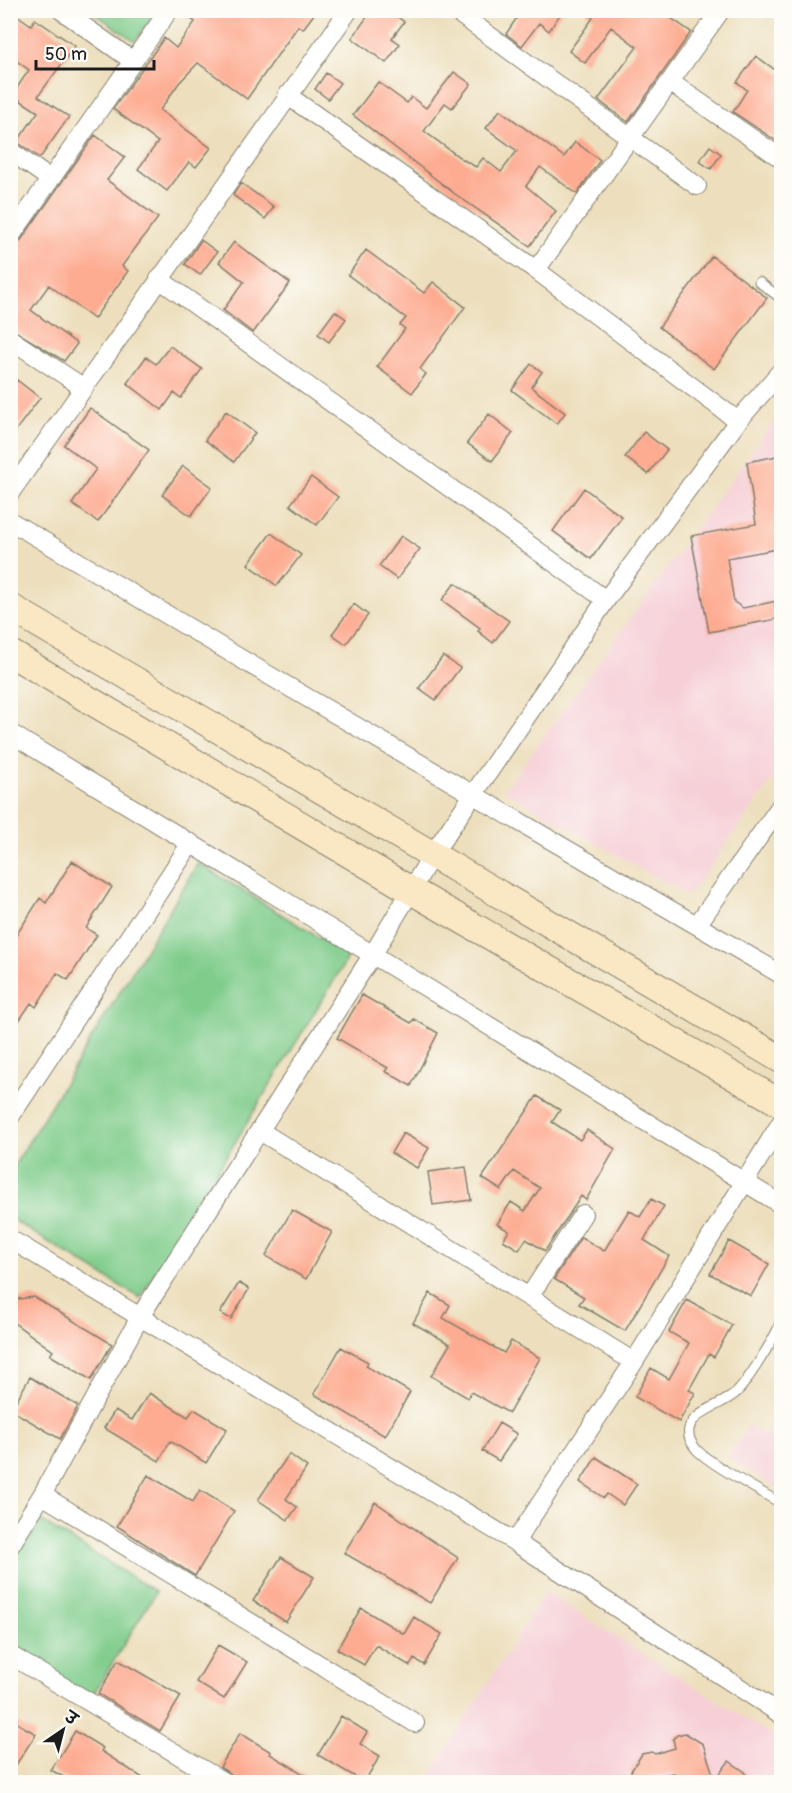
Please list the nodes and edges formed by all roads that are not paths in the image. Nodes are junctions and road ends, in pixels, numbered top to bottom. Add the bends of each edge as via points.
1 (61, 10) edge
2 (169, 10) edge
3 (349, 10) edge
4 (454, 10) edge
5 (722, 10) edge
6 (133, 61) junction
7 (670, 82) junction
8 (287, 95) junction
9 (631, 137) junction
10 (10, 151) edge
11 (782, 159) edge
12 (50, 179) junction
13 (697, 186) dead end
14 (10, 237) edge
15 (536, 270) junction
16 (159, 279) junction
17 (759, 282) dead end
18 (782, 299) edge
19 (10, 339) edge
20 (782, 370) edge
21 (84, 388) junction
22 (738, 421) junction
23 (10, 493) edge
24 (10, 521) edge
25 (606, 600) junction
26 (10, 607) edge
27 (10, 654) edge
28 (10, 733) edge
29 (473, 793) junction
30 (782, 804) edge
31 (191, 843) junction
32 (432, 855) junction
33 (412, 891) junction
34 (697, 925) junction
35 (373, 954) junction
36 (782, 975) edge
37 (782, 1060) edge
38 (782, 1104) edge
39 (10, 1117) edge
40 (782, 1121) edge
41 (260, 1131) junction
42 (744, 1182) junction
43 (782, 1205) edge
44 (583, 1214) dead end
45 (10, 1239) edge
46 (529, 1298) junction
47 (782, 1308) edge
48 (141, 1315) junction
49 (634, 1362) junction
50 (42, 1495) junction
51 (782, 1504) edge
52 (515, 1542) junction
53 (10, 1546) edge
54 (10, 1655) edge
55 (782, 1715) edge
56 (415, 1722) dead end
57 (224, 1782) edge

1 - 6 street
2 - 6 street
3 - 8 street
4 - 9 street
5 - 7 street
6 - 12 street
7 - 9 street
7 - 11 street
8 - 15 street
8 - 16 street
9 - 13 street
9 - 15 street
10 - 12 street
12 - 14 street
15 - 22 street
16 - 21 street
16 - 25 street
17 - 18 lane
19 - 21 street
20 - 22 street
21 - 23 street
22 - 25 street
24 - 29 street
25 - 29 street
26 - 32 main road
27 - 33 main road
28 - 31 street
29 - 32 street
29 - 34 street
30 - 34 street
31 - 35 street
31 - 39 street
32 - 33 street
32 - 37 main road
33 - 35 street
33 - 38 main road
34 - 36 street
35 - 41 street
35 - 42 street
40 - 42 street
41 - 46 street
41 - 48 street
42 - 43 street
42 - 49 street
44 - 46 street
45 - 48 street
46 - 49 street
47 - 51 lane via 779,1327 739,1391 703,1409 690,1430 691,1440 701,1454
48 - 50 street
48 - 52 street
49 - 52 street
50 - 53 street
50 - 56 street
52 - 55 street
54 - 57 street

